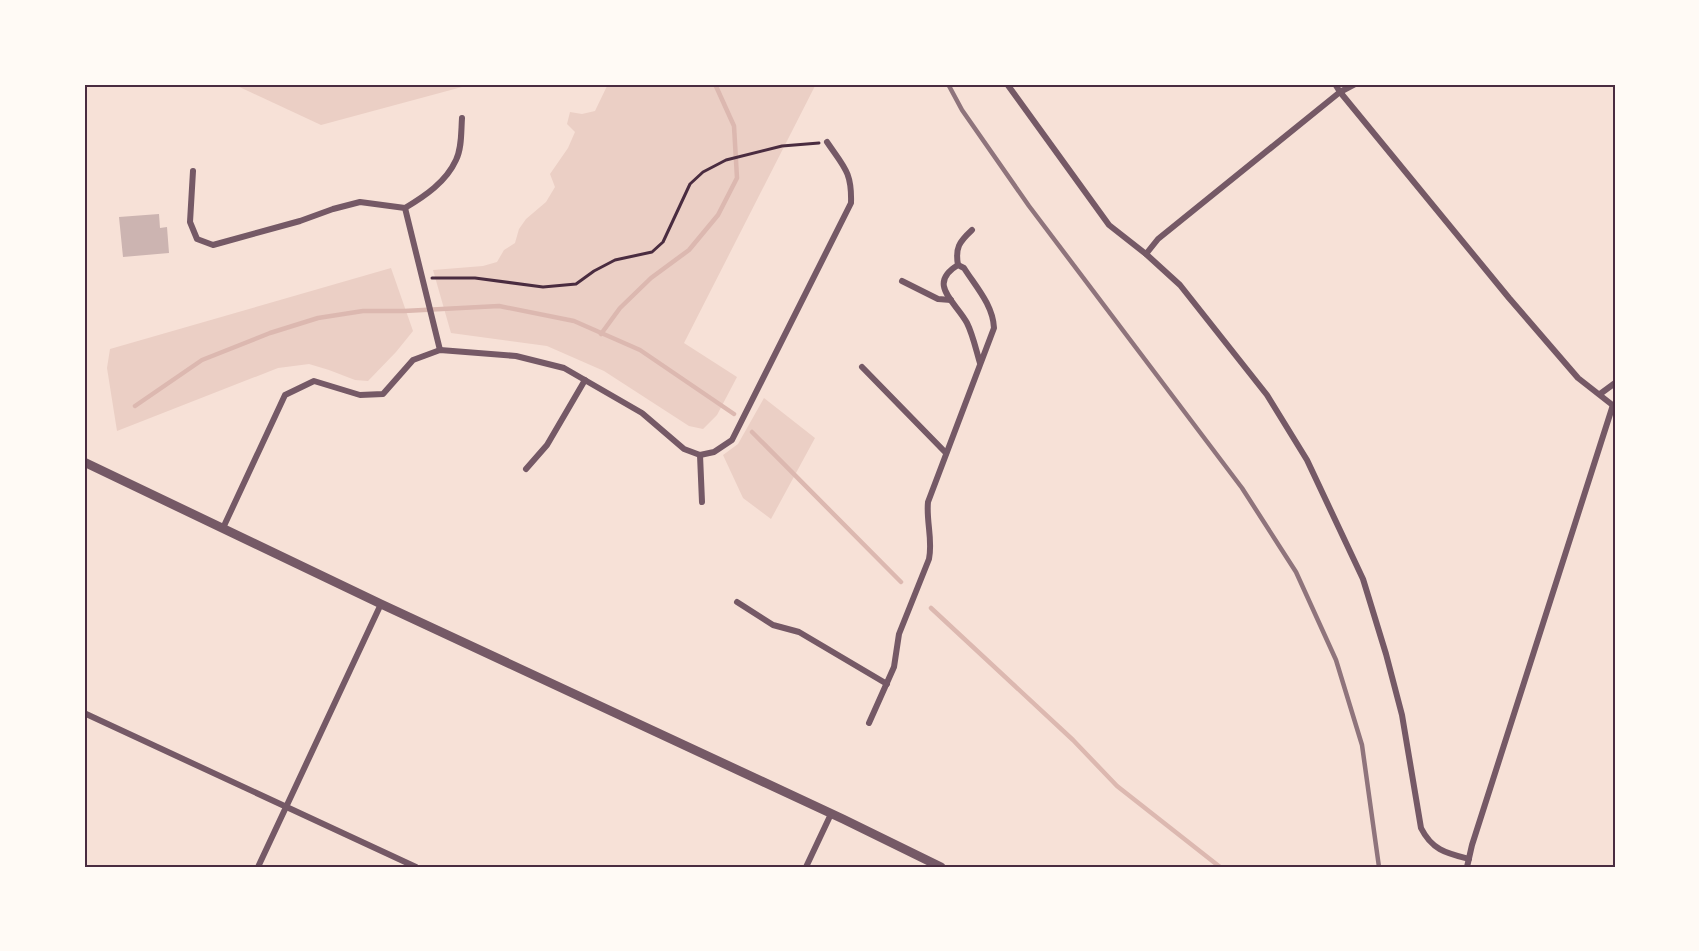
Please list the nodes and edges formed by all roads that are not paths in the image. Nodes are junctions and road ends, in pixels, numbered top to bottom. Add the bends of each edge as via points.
1 (1007, 84) edge
2 (1335, 84) edge
3 (1355, 84) edge
4 (1340, 92) junction
5 (462, 118) dead end
6 (827, 142) road end
7 (193, 171) dead end
8 (405, 208) junction
9 (972, 230) dead end
10 (1146, 254) junction
11 (958, 265) junction
12 (902, 281) dead end
13 (951, 300) junction
14 (440, 350) junction
15 (980, 363) junction
16 (862, 367) dead end
17 (585, 380) junction
18 (1615, 383) edge
19 (1599, 394) junction
20 (1614, 406) edge
21 (946, 453) junction
22 (700, 456) junction
23 (84, 462) edge
24 (526, 469) dead end
25 (702, 502) dead end
26 (223, 528) junction
27 (737, 602) dead end
28 (381, 604) junction
29 (887, 684) junction
30 (84, 713) edge
31 (869, 723) dead end
32 (286, 806) junction
33 (831, 814) junction
34 (1469, 859) junction
35 (258, 867) edge
36 (416, 867) edge
37 (806, 867) edge
38 (941, 867) edge
39 (1467, 867) edge

1 - 10 street via 1109,225
2 - 4 street
3 - 4 street
4 - 10 street via 1158,239
4 - 19 street via 1570,369
5 - 8 street via 456,159 446,176
6 - 22 street via 849,173 851,203 732,440
7 - 8 street via 190,222 196,239 213,245 360,202
8 - 14 street
9 - 11 street via 962,239 956,253
10 - 34 street via 1180,285 1267,395 1307,460 1363,579 1402,715 1421,828 1436,848
11 - 13 street via 944,283 944,291
11 - 15 street via 988,304 993,318 994,328
12 - 13 street via 939,299
13 - 15 street via 967,323
14 - 17 street via 516,356 564,368
14 - 26 street via 413,360 383,394 360,395 314,381 285,395
15 - 21 street
16 - 21 street
17 - 22 street via 642,413 684,449
17 - 24 street via 547,445
18 - 19 street
19 - 20 street
20 - 34 street
21 - 29 street via 928,502 929,559 899,634
22 - 25 street
23 - 26 street
26 - 28 street
27 - 29 street via 773,625 799,632
28 - 32 street
28 - 33 street
29 - 31 street
30 - 32 street
32 - 35 street
32 - 36 street
33 - 37 street
33 - 38 street
34 - 39 street

